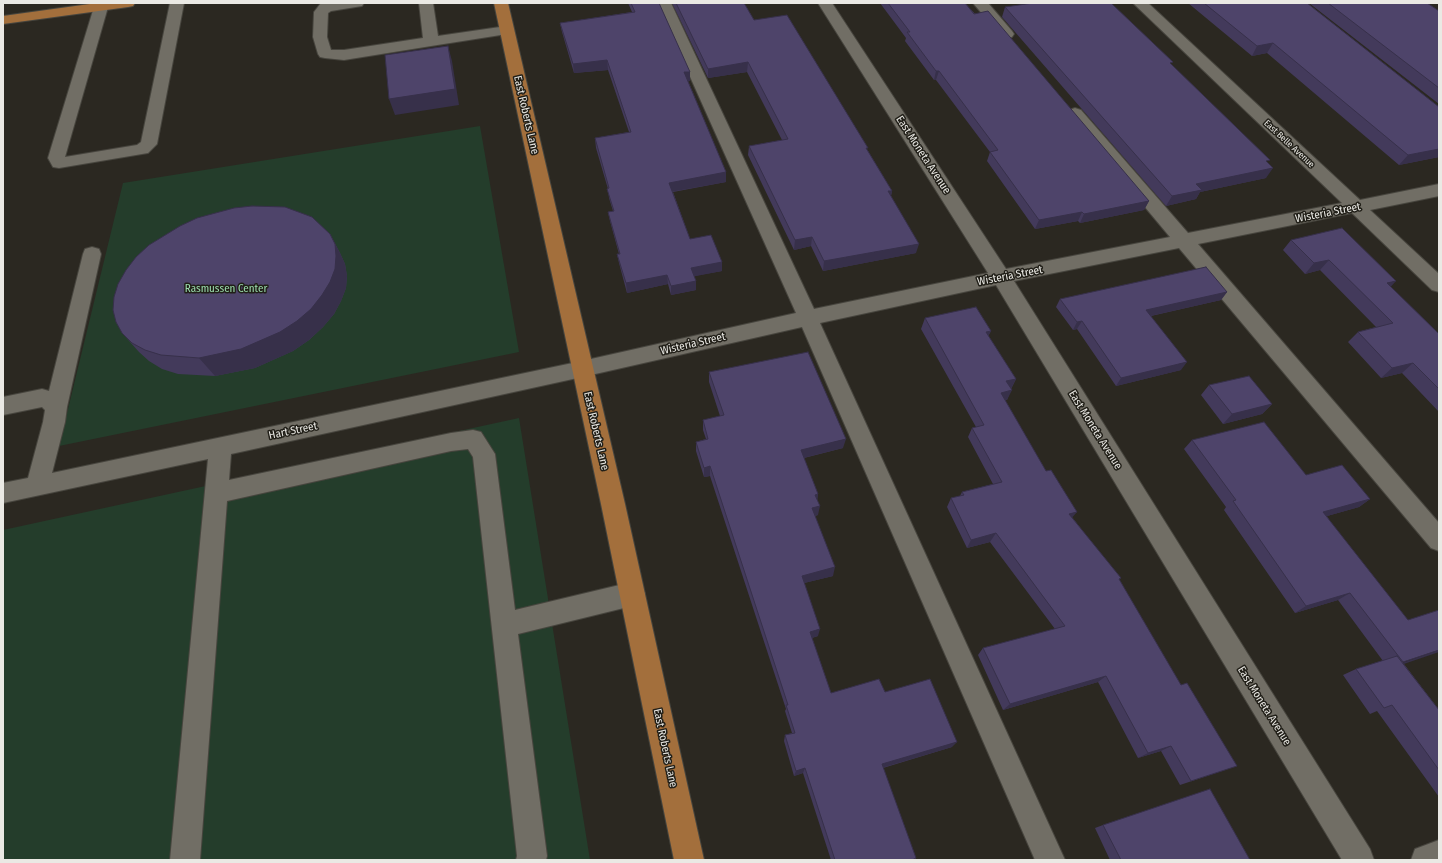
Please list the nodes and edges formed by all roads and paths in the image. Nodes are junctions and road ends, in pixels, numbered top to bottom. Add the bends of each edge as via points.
1 (128, 3) edge
2 (177, 3) edge
3 (356, 3) edge
4 (426, 3) edge
5 (504, 3) edge
6 (664, 3) edge
7 (826, 3) edge
8 (980, 3) edge
9 (1140, 3) edge
10 (328, 5) edge
11 (101, 7) junction
12 (3, 20) edge
13 (507, 30) junction
14 (431, 42) junction
15 (1016, 45) edge
16 (1062, 98) edge
17 (1439, 190) edge
18 (1356, 207) junction
19 (1184, 241) junction
20 (92, 254) dead end
21 (1001, 277) junction
22 (1439, 286) edge
23 (808, 318) junction
24 (582, 369) junction
25 (49, 402) junction
26 (3, 406) edge
27 (220, 447) junction
28 (37, 486) junction
29 (3, 493) edge
30 (216, 493) junction
31 (1439, 540) edge
32 (632, 594) junction
33 (504, 625) junction
34 (1439, 855) edge
35 (185, 860) edge
36 (531, 860) edge
37 (689, 860) edge
38 (1050, 860) edge
39 (1359, 860) edge
40 (1426, 860) edge

1 - 11 main road
2 - 11 street via 149,144 142,149 59,163 56,158
3 - 10 street
4 - 14 street
5 - 13 main road, East Roberts Lane
6 - 23 street
7 - 21 street, East Moneta Avenue
8 - 15 street
9 - 18 street, East Belle Avenue
10 - 14 street via 322,12 320,37 325,54 344,55
11 - 12 main road
13 - 14 street
13 - 24 main road, East Roberts Lane
16 - 19 street
17 - 18 street, Wisteria Street
18 - 19 street, Wisteria Street
18 - 22 street, East Belle Avenue
19 - 21 street, Wisteria Street
19 - 31 street
20 - 25 street
21 - 23 street, Wisteria Street
21 - 39 street, East Moneta Avenue
23 - 24 street, Wisteria Street
23 - 38 street
24 - 27 street, Hart Street
24 - 32 main road, East Roberts Lane
25 - 26 street
25 - 28 street via 54,422
27 - 28 street, Hart Street
27 - 30 street
28 - 29 street, Hart Street
30 - 33 street via 451,442 474,440 484,454
30 - 35 street
32 - 33 street
32 - 37 main road, East Roberts Lane
33 - 36 street
34 - 40 street

